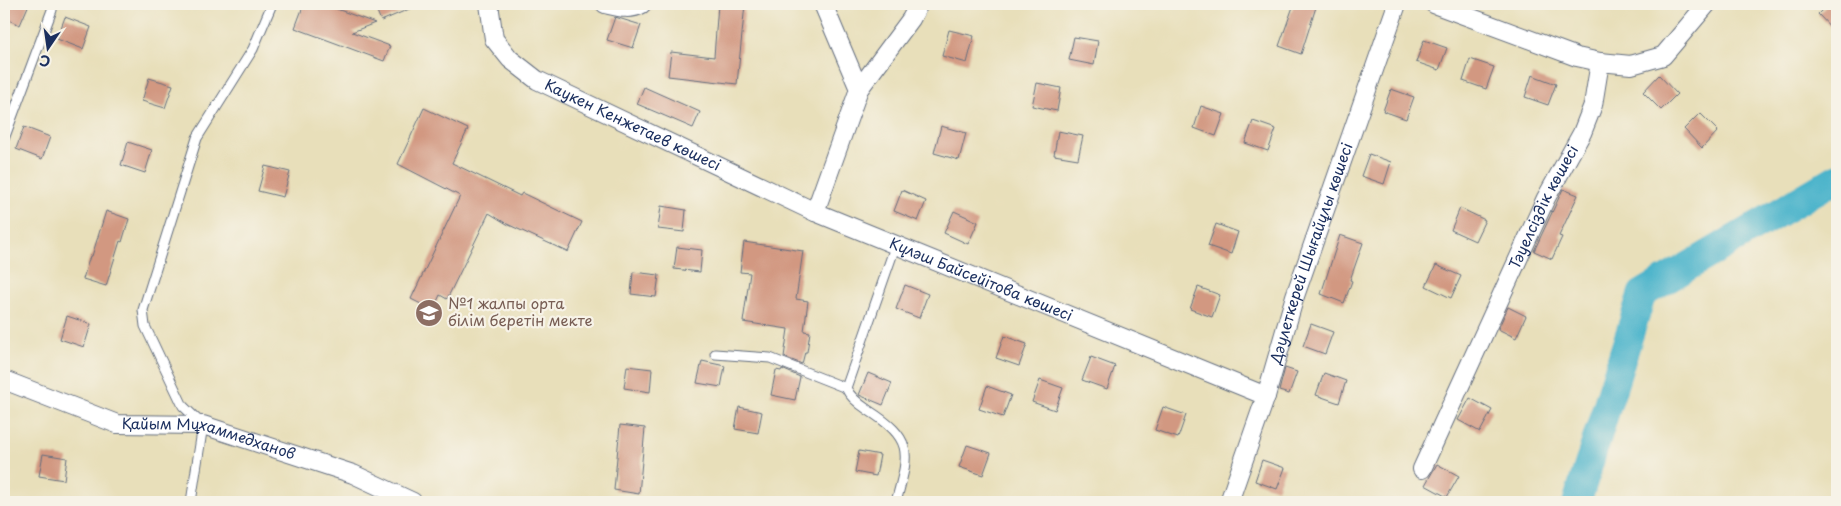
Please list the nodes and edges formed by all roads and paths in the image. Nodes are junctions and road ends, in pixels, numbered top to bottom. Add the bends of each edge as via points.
1 (272, 4) edge
2 (489, 4) edge
3 (605, 4) edge
4 (642, 4) edge
5 (823, 4) edge
6 (919, 4) edge
7 (1397, 4) edge
8 (1434, 4) edge
9 (1707, 4) edge
10 (52, 10) dead end
11 (1600, 62) junction
12 (859, 89) junction
13 (4, 139) edge
14 (815, 212) junction
15 (896, 244) junction
16 (715, 354) dead end
17 (4, 380) edge
18 (846, 388) junction
19 (1266, 396) junction
20 (203, 425) junction
21 (1422, 469) dead end
22 (192, 502) edge
23 (413, 502) edge
24 (896, 502) edge
25 (1229, 502) edge

1 - 20 lane via 253,49 197,138 143,310 145,326 183,406
2 - 14 street, Каукен Кенжетаев көшесі via 494,39 510,59 537,80
3 - 4 street via 620,8
5 - 12 street
6 - 12 street
7 - 19 street, Дәулеткерей Шығайұлы көшесі via 1295,296
8 - 11 street via 1577,57
9 - 11 street via 1663,56 1631,65
10 - 13 lane
11 - 21 street, Тәуелсіздік көшесі via 1594,106 1546,198
12 - 14 street
14 - 15 street, Күләш Байсейітова көшесі
15 - 18 lane
15 - 19 street, Күләш Байсейітова көшесі
16 - 18 lane via 770,358
17 - 20 street, Қайым Мұхаммедханов via 116,424
18 - 24 lane via 864,407 888,422 904,442 906,457
19 - 25 street, Дәулеткерей Шығайұлы көшесі
20 - 22 lane
20 - 23 street, Қайым Мұхаммедханов via 353,474

